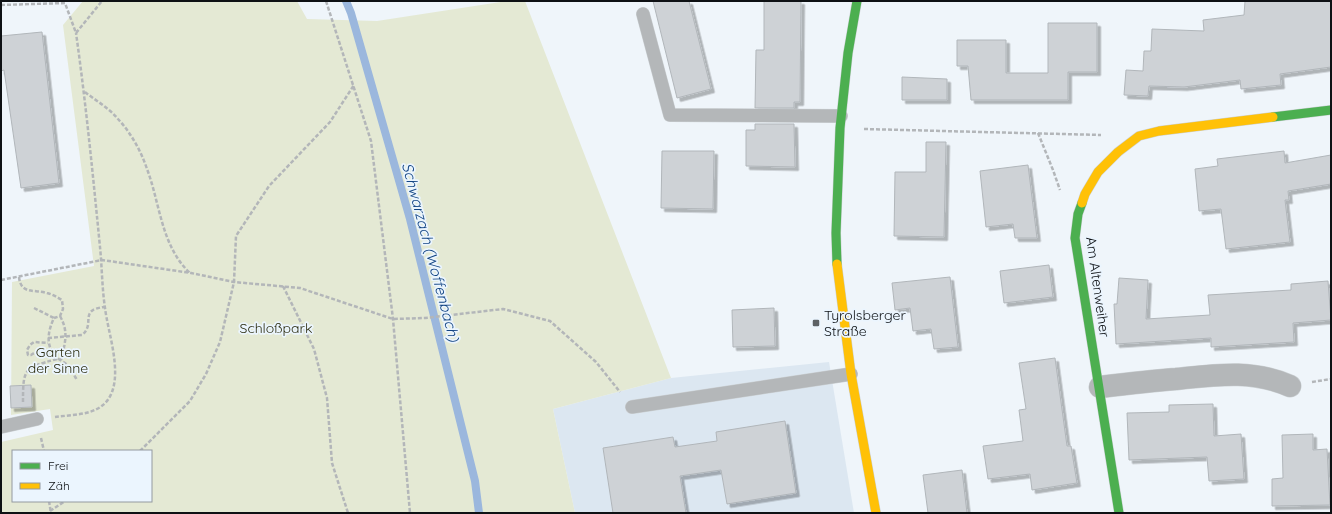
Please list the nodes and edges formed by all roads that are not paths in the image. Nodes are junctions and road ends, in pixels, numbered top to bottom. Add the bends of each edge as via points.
1 (857, 1) edge
2 (643, 14) dead end
3 (1331, 110) edge
4 (841, 116) junction
5 (851, 374) junction
6 (1290, 386) dead end
7 (1100, 387) junction
8 (632, 407) road end
9 (37, 419) road end
10 (1, 427) edge
11 (876, 513) edge
12 (1119, 513) edge

1 - 4 street
2 - 4 lane via 670,115
3 - 7 street, Am Altenweiher via 1159,131 1139,136 1098,172 1085,194 1078,214 1075,238
4 - 5 street via 836,263
5 - 8 lane
5 - 11 street
6 - 7 street via 1275,379 1222,374
7 - 12 street, Am Altenweiher
9 - 10 lane

